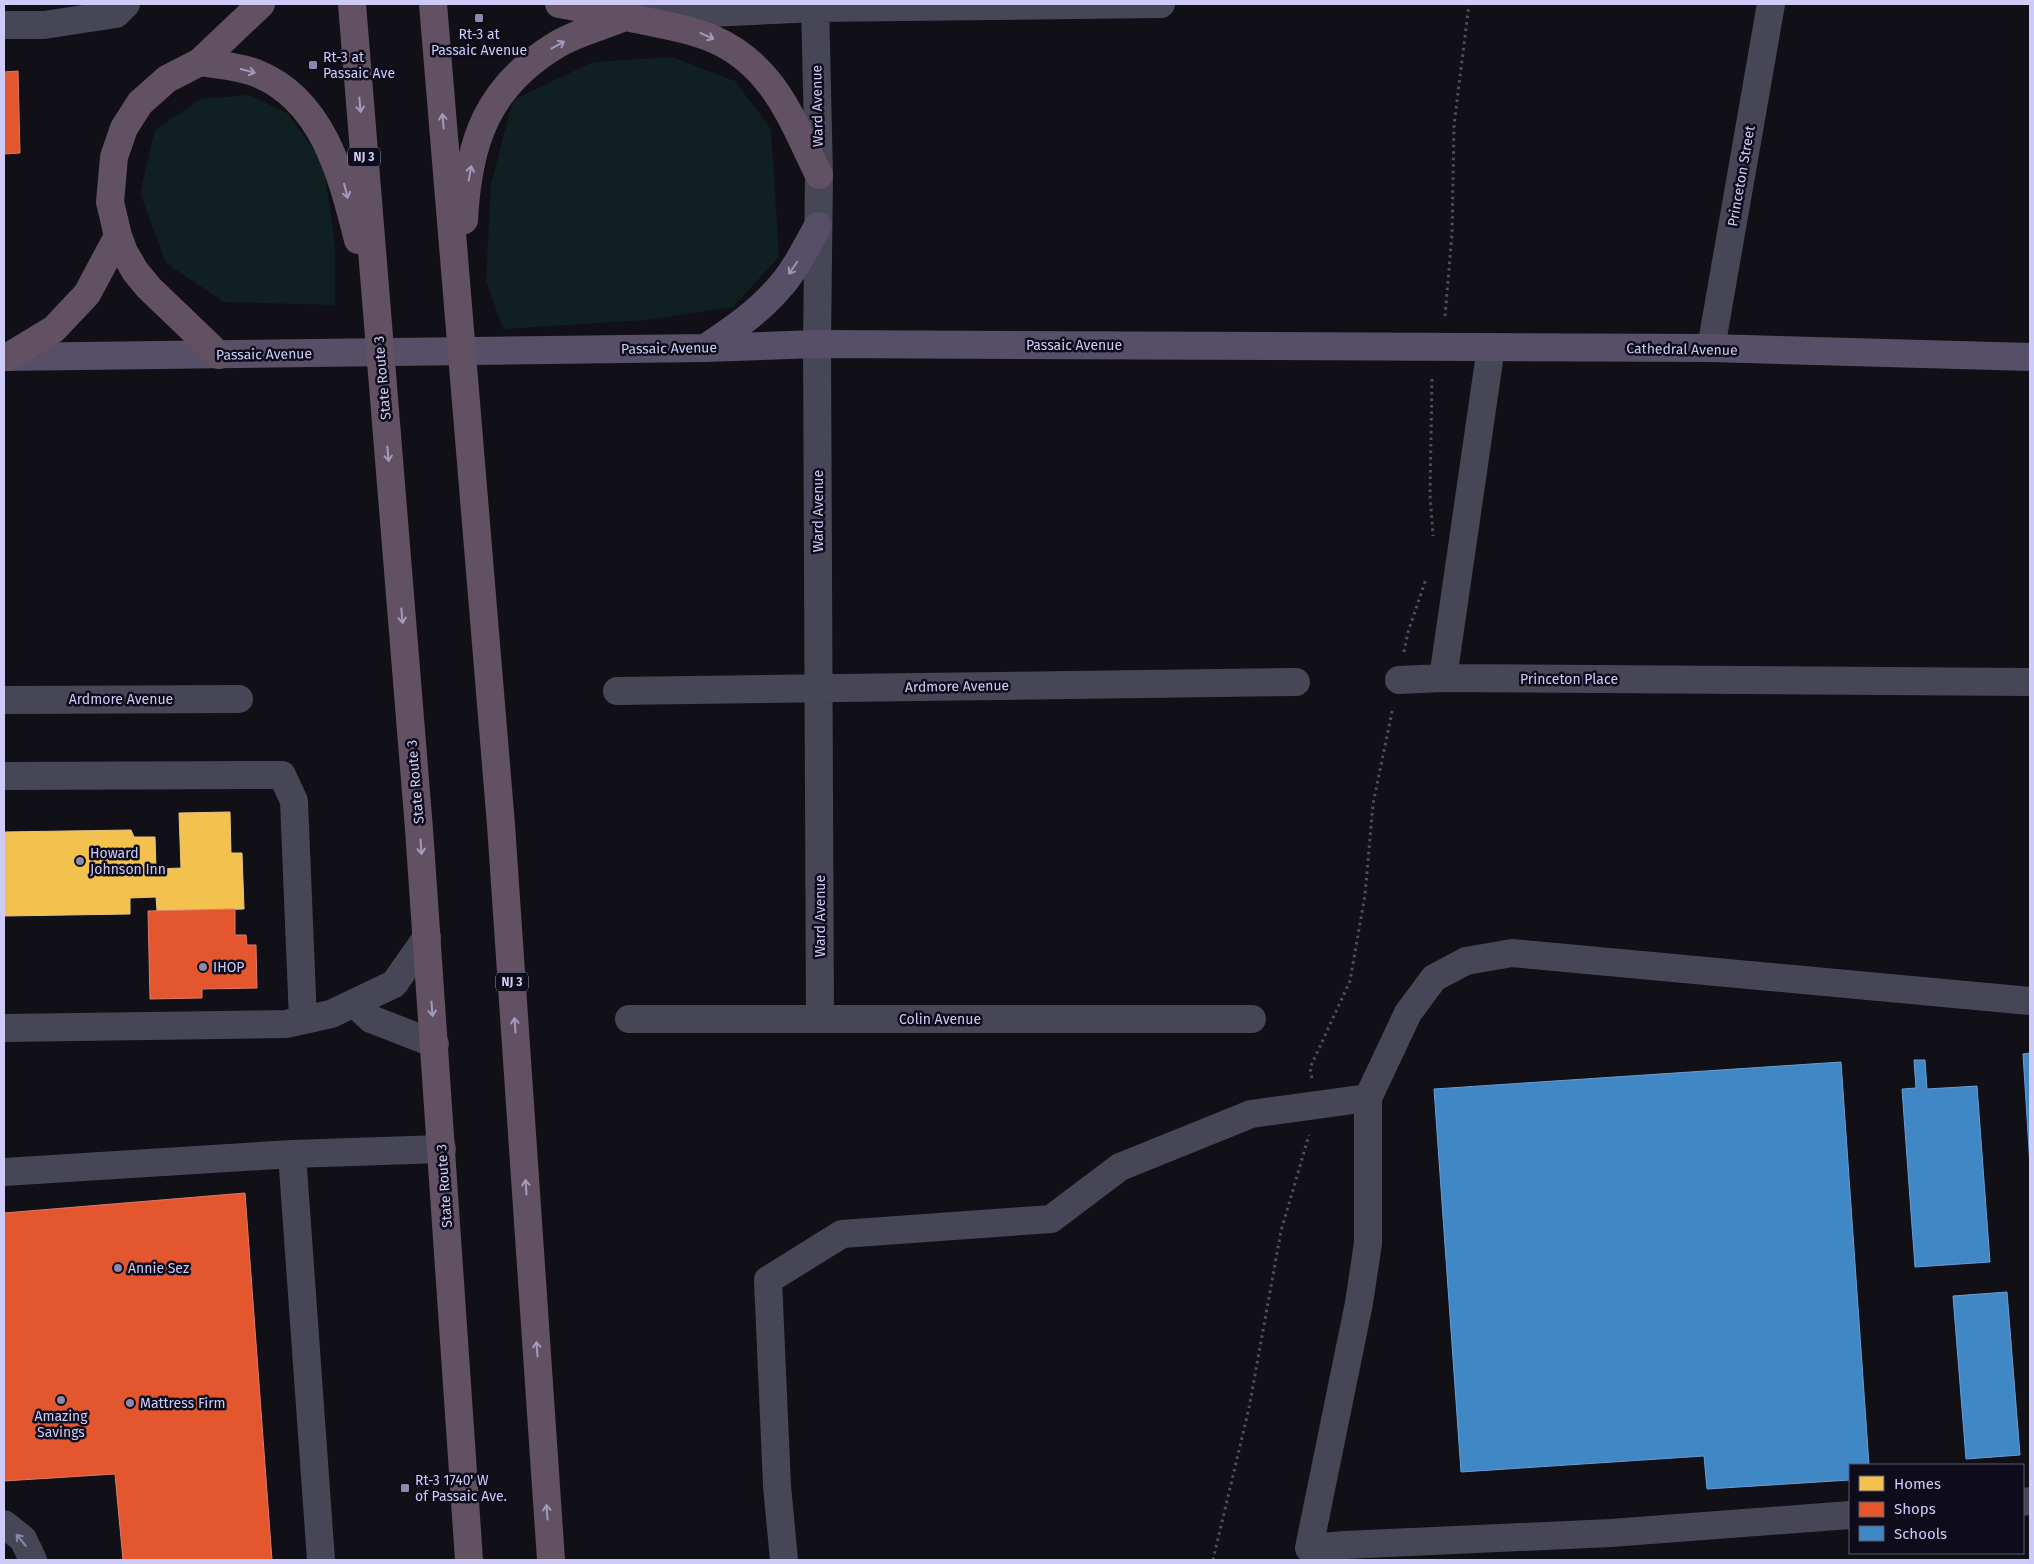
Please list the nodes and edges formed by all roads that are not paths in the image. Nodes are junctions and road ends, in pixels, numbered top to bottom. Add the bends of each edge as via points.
1 (126, 4) edge
2 (261, 4) edge
3 (352, 4) edge
4 (433, 4) edge
5 (559, 4) edge
6 (1161, 4) edge
7 (1771, 4) edge
8 (815, 6) edge
9 (608, 11) edge
10 (4, 25) edge
11 (200, 62) junction
12 (819, 175) junction
13 (818, 226) junction
14 (118, 236) junction
15 (459, 309) junction
16 (377, 310) junction
17 (817, 344) junction
18 (1334, 346) joint
19 (1491, 347) junction
20 (705, 348) junction
21 (1711, 348) junction
22 (219, 354) junction
23 (6, 356) edge
24 (2030, 357) edge
25 (1443, 678) junction
26 (1398, 680) road end
27 (1296, 682) dead end
28 (2030, 682) edge
29 (819, 688) junction
30 (618, 691) dead end
31 (239, 699) dead end
32 (4, 700) edge
33 (4, 776) edge
34 (427, 937) junction
35 (2030, 1001) edge
36 (354, 1004) junction
37 (628, 1019) dead end
38 (820, 1019) junction
39 (1252, 1019) dead end
40 (303, 1020) junction
41 (4, 1028) edge
42 (435, 1044) junction
43 (1368, 1098) junction
44 (442, 1149) junction
45 (292, 1154) junction
46 (4, 1172) edge
47 (1849, 1515) edge
48 (4, 1524) edge
49 (33, 1560) edge
50 (321, 1560) edge
51 (469, 1560) edge
52 (550, 1560) edge
53 (784, 1560) edge

1 - 10 street via 116,14 44,25
2 - 11 highway
3 -> 16 highway, State Route 3 / NJ 3
15 -> 4 highway, NJ 3
5 - 9 highway
6 - 8 street
7 - 21 street, Princeton Street
8 - 9 street
8 - 12 street, Ward Avenue
9 -> 12 highway via 698,32 728,46 750,62 781,99
15 -> 9 highway via 465,198 483,124 495,100 514,76
11 - 14 highway via 167,79 140,103 124,128 114,157 110,202
11 -> 16 highway via 256,73 276,83 308,113 322,133 344,183
12 - 13 street, Ward Avenue
13 - 17 street, Ward Avenue
13 -> 20 main road via 779,288 739,326
14 - 22 highway via 140,276
14 - 23 highway via 87,294 54,329
52 -> 15 highway, NJ 3 via 508,921
16 -> 34 highway, State Route 3 / NJ 3
17 - 18 main road, Passaic Avenue
17 - 20 main road, Passaic Avenue
17 - 29 street, Ward Avenue
18 - 19 main road, Cathedral Avenue
19 - 21 main road, Cathedral Avenue
19 - 25 street
20 - 22 main road, Passaic Avenue
21 - 24 main road, Cathedral Avenue
22 - 23 main road, Passaic Avenue
25 - 26 street
25 - 28 street, Princeton Place
27 - 29 street, Ardmore Avenue
29 - 30 street, Ardmore Avenue
29 - 38 street, Ward Avenue
31 - 32 street, Ardmore Avenue
33 - 40 street via 282,775 294,801
34 - 36 street via 394,984
34 -> 42 highway, State Route 3 / NJ 3
35 - 43 street via 1512,953 1466,961 1434,978 1408,1013
36 - 40 street via 331,1014
36 - 42 street via 371,1019
37 - 38 street, Colin Avenue
38 - 39 street, Colin Avenue
40 - 41 street via 286,1024
42 - 44 highway, State Route 3 / NJ 3
43 - 47 street via 1368,1243 1359,1303 1309,1548 1610,1533
43 - 53 street via 1251,1114 1120,1167 1051,1219 842,1234 768,1280 776,1486
44 - 45 street
44 - 51 highway, State Route 3 / NJ 3
45 - 46 street
45 - 50 street
49 -> 48 street via 23,1539

